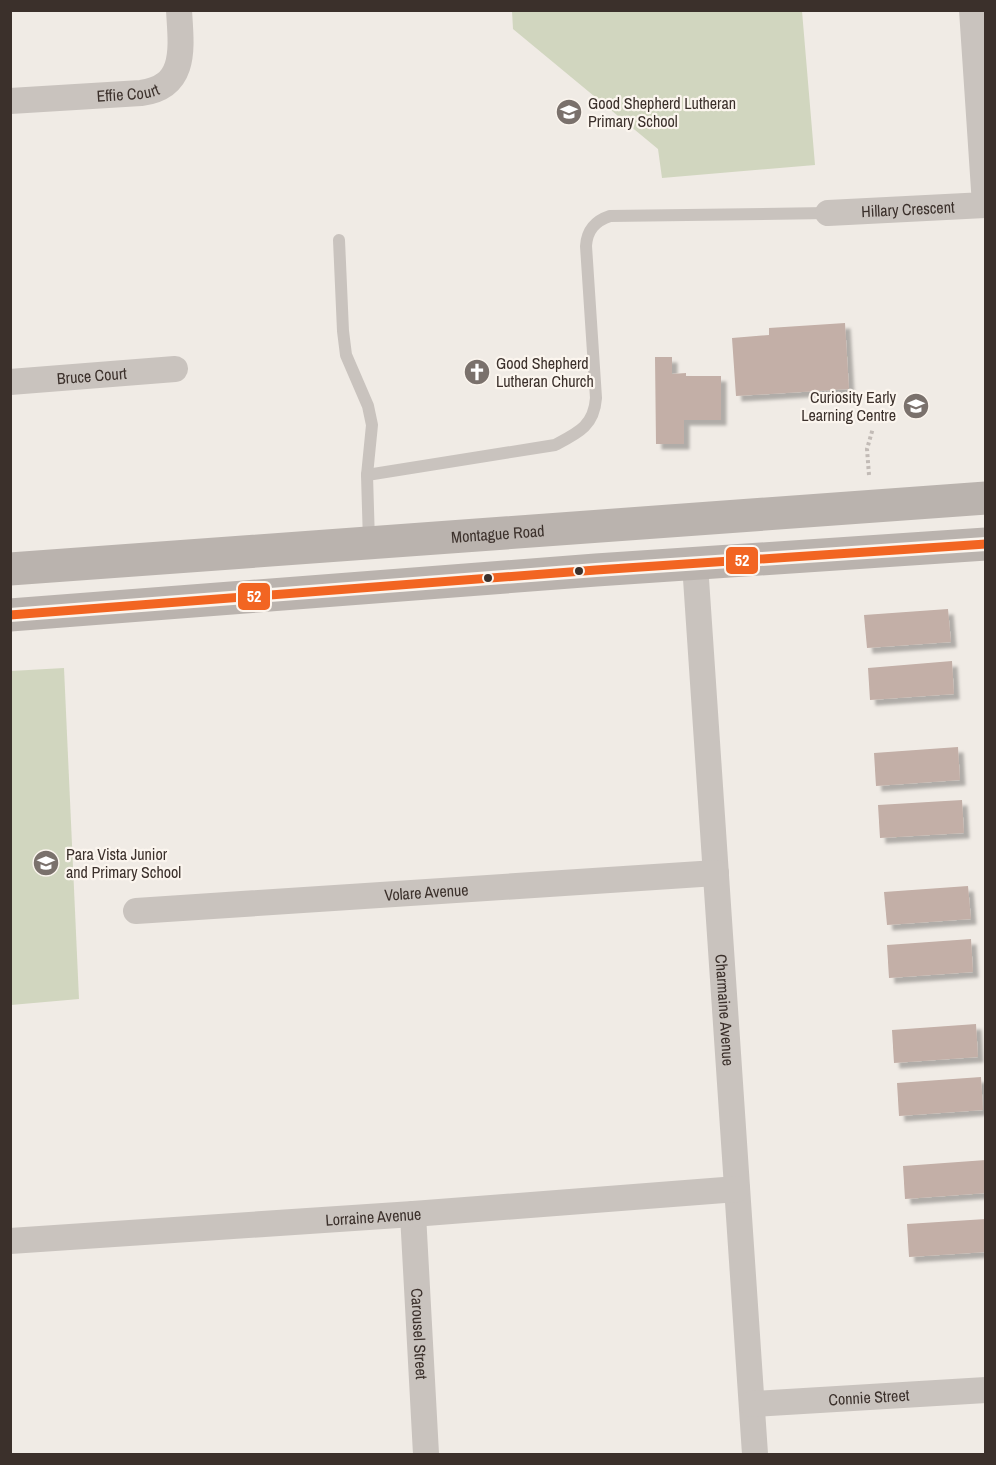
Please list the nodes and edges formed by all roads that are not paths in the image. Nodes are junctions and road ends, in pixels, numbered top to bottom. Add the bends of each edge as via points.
1 (179, 10) edge
2 (972, 10) edge
3 (10, 101) edge
4 (986, 206) edge
5 (828, 213) joint
6 (339, 240) dead end
7 (175, 369) dead end
8 (10, 382) edge
9 (367, 475) junction
10 (986, 498) edge
11 (691, 520) junction
12 (369, 544) junction
13 (986, 544) edge
14 (695, 564) junction
15 (10, 569) edge
16 (10, 615) edge
17 (716, 873) junction
18 (136, 910) dead end
19 (737, 1189) junction
20 (413, 1214) junction
21 (10, 1241) edge
22 (986, 1390) edge
23 (752, 1404) junction
24 (426, 1455) edge
25 (755, 1455) edge

1 - 3 street, Effie Court via 180,60 174,74 159,88 141,93
2 - 4 street
4 - 5 street, Hillary Crescent
5 - 9 lane via 601,219 593,225 586,240 596,398 587,424 555,444
6 - 9 lane via 346,355 372,425
7 - 8 street, Bruce Court
9 - 12 lane
10 - 11 main road, Montague Road
11 - 12 main road, Montague Road
11 - 14 main road
12 - 15 main road, Montague Road
13 - 14 main road
14 - 16 main road
14 - 17 street, Charmaine Avenue
17 - 18 street, Volare Avenue
17 - 19 street, Charmaine Avenue
19 - 20 street, Lorraine Avenue
19 - 23 street, Charmaine Avenue
20 - 21 street, Lorraine Avenue
20 - 24 street, Carousel Street
22 - 23 street, Connie Street
23 - 25 street, Charmaine Avenue

